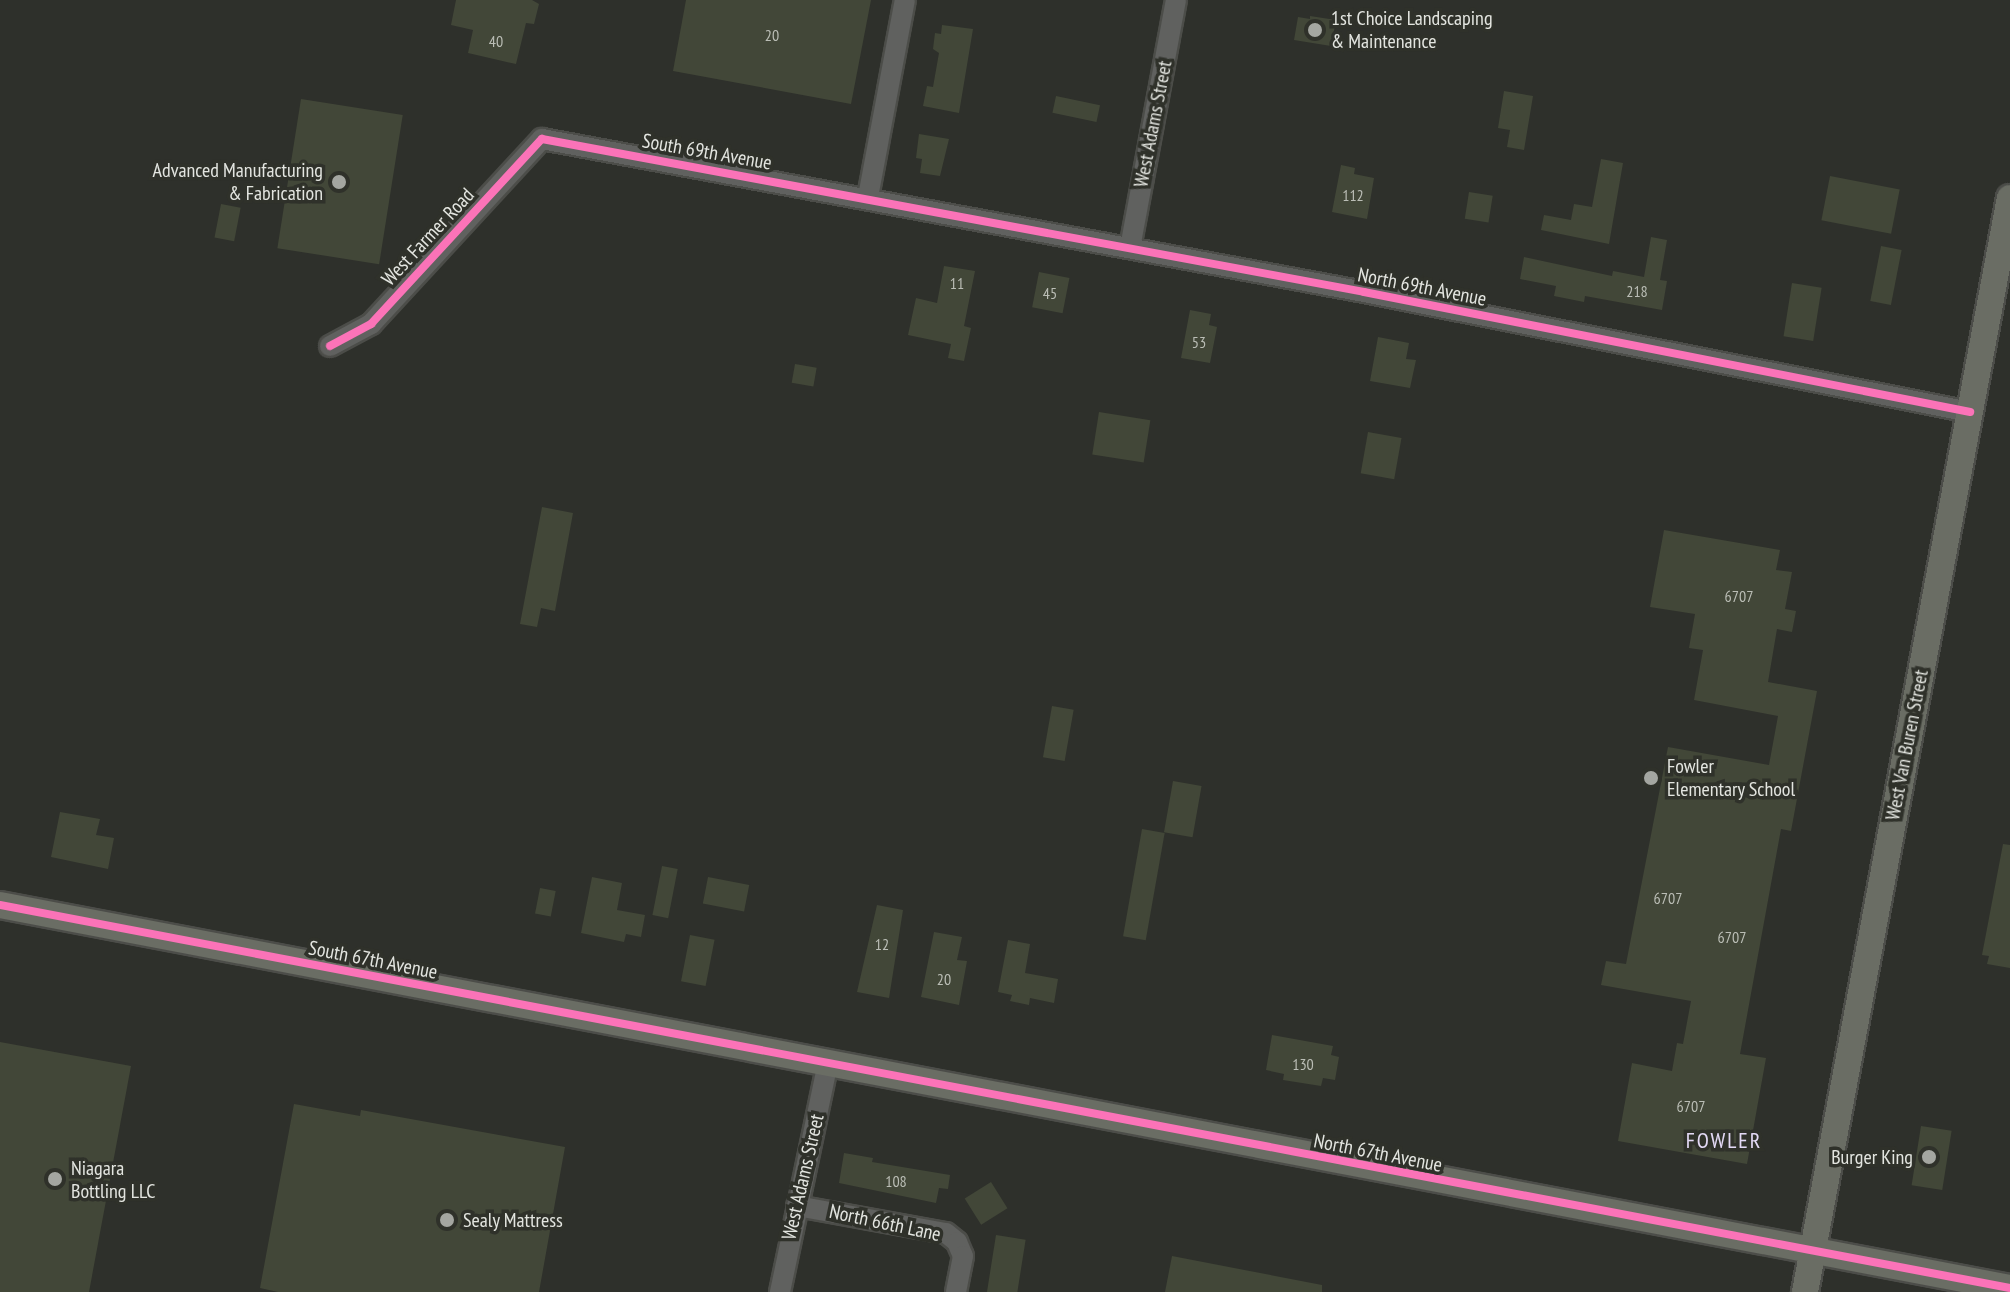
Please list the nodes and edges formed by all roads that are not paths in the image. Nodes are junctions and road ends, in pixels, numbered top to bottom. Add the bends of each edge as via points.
1 (905, 0) edge
2 (1176, 0) edge
3 (542, 139) joint
4 (868, 197) junction
5 (2010, 198) edge
6 (1130, 248) junction
7 (330, 346) dead end
8 (1970, 412) junction
9 (0, 905) edge
10 (741, 1047) joint
11 (828, 1063) junction
12 (797, 1206) junction
13 (1813, 1252) junction
14 (2010, 1288) edge
15 (780, 1292) edge
16 (956, 1292) edge
17 (1805, 1292) edge

1 - 4 street
2 - 6 street, West Adams Street
3 - 4 street, South 69th Avenue
3 - 7 street, West Farmer Road via 371,324
4 - 6 street, North 69th Avenue
5 - 8 main road, West Van Buren Street
6 - 8 street, North 69th Avenue
8 - 13 main road, West Van Buren Street
9 - 10 main road, South 67th Avenue
10 - 11 main road, North 67th Avenue
11 - 12 street, West Adams Street
11 - 13 main road, North 67th Avenue
12 - 15 street, West Adams Street
12 - 16 street, North 66th Lane via 946,1233 963,1256
13 - 14 main road, North 67th Avenue
13 - 17 main road, West Van Buren Street

